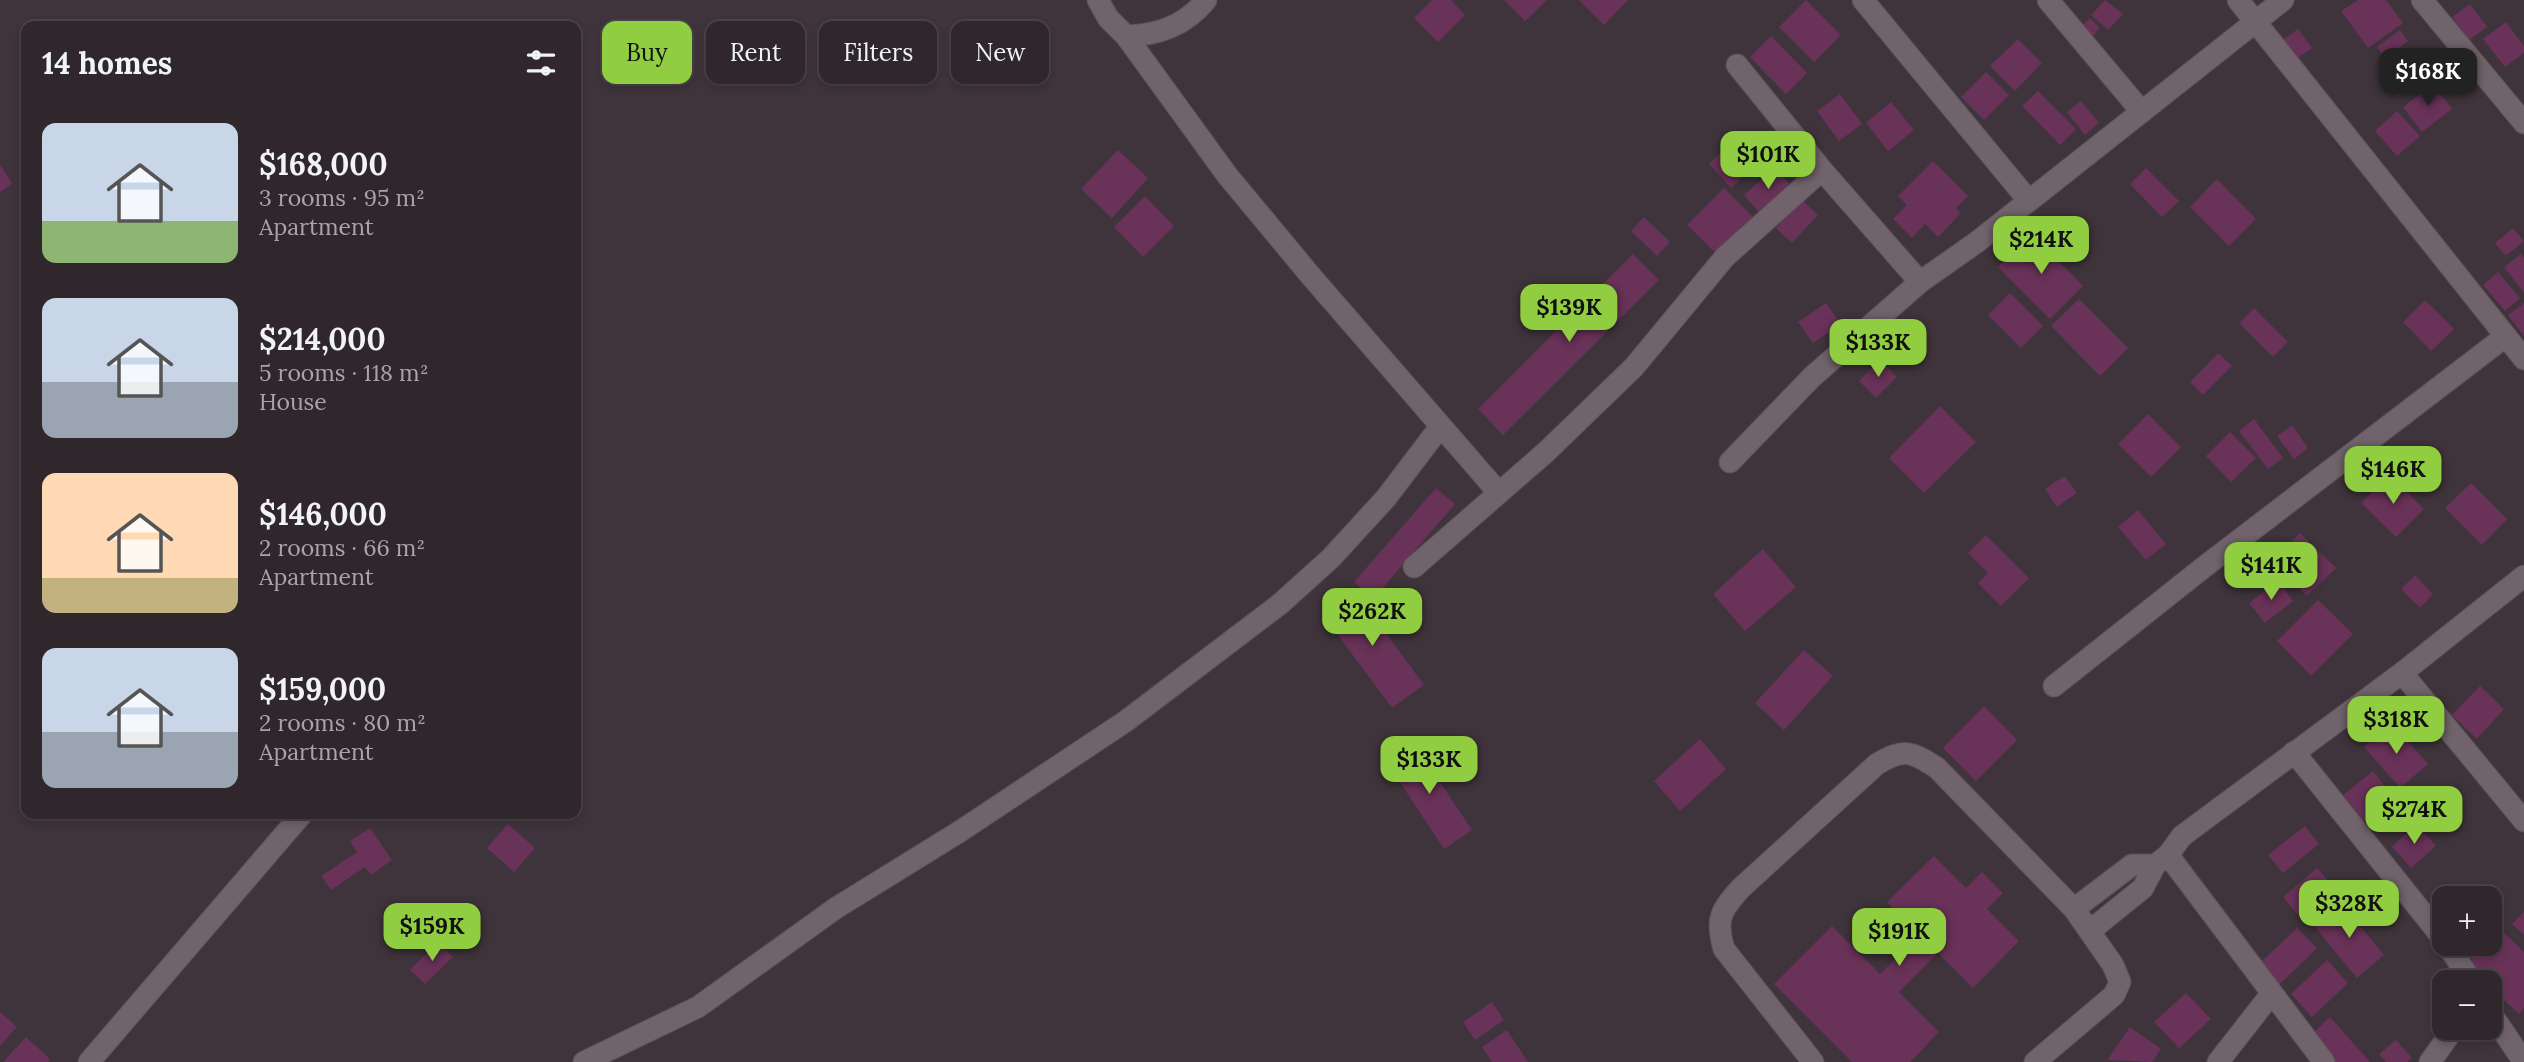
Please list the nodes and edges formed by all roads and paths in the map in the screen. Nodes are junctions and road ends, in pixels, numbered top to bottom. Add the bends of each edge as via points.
1 (1098, 0) edge
2 (1206, 0) edge
3 (1863, 0) edge
4 (2048, 0) edge
5 (2238, 0) edge
6 (2284, 0) edge
7 (2422, 0) edge
8 (2256, 22) junction
9 (1126, 36) junction
10 (1737, 65) dead end
11 (2142, 112) junction
12 (2524, 123) edge
13 (1822, 170) junction
14 (2029, 201) junction
15 (1920, 282) junction
16 (2506, 336) junction
17 (2524, 359) edge
18 (1440, 427) junction
19 (1730, 462) dead end
20 (1499, 493) junction
21 (1414, 567) dead end
22 (2521, 586) edge
23 (2402, 673) junction
24 (2054, 686) dead end
25 (2294, 752) junction
26 (298, 819) edge
27 (2524, 821) edge
28 (2162, 860) junction
29 (2074, 909) junction
30 (2432, 926) edge
31 (2091, 930) junction
32 (2272, 993) junction
33 (2502, 1030) edge
34 (2446, 1040) edge
35 (89, 1062) edge
36 (584, 1062) edge
37 (1813, 1062) edge
38 (2035, 1062) edge
39 (2218, 1062) edge
40 (2324, 1062) edge
41 (2430, 1062) edge
42 (2524, 1062) edge

1 - 9 street via 1108,19
2 - 9 street via 1174,27
3 - 14 street
4 - 11 street
5 - 8 street
6 - 8 street
7 - 12 street
8 - 11 street
8 - 16 street
9 - 18 street via 1227,175
10 - 13 street
11 - 14 street
13 - 15 street
13 - 20 street via 1725,257 1634,367
14 - 15 street
15 - 19 street via 1812,377
16 - 17 street
16 - 24 street
18 - 20 street
18 - 36 street via 1386,498 1331,558 1280,604 1126,721 836,908 698,1007
20 - 21 street
22 - 23 street
23 - 25 street
23 - 27 street
25 - 28 street via 2182,836
25 - 30 street
26 - 35 street
28 - 29 street via 2132,864
28 - 31 street via 2143,888
28 - 32 street
29 - 31 street
29 - 37 street via 1937,768 1915,754 1896,753 1877,764 1741,888 1723,908 1718,930 1724,949
31 - 38 street via 2120,982 2114,995
32 - 39 street
32 - 40 street
33 - 42 street
34 - 41 street

